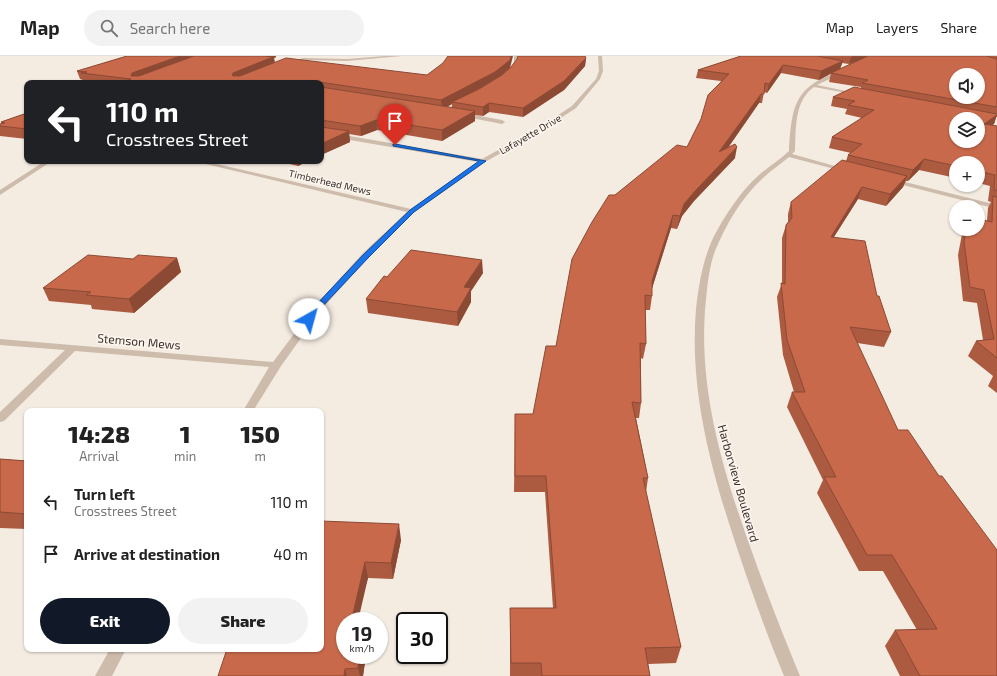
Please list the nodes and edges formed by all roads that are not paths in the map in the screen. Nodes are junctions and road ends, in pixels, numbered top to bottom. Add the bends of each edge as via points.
1 (400, 56) edge
2 (516, 56) edge
3 (600, 56) edge
4 (285, 64) edge
5 (852, 68) edge
6 (505, 76) edge
7 (815, 86) junction
8 (867, 96) edge
9 (458, 115) edge
10 (502, 122) dead end
11 (324, 134) edge
12 (788, 155) junction
13 (484, 161) junction
14 (44, 164) edge
15 (209, 164) edge
16 (850, 170) edge
17 (888, 180) edge
18 (0, 193) edge
19 (997, 207) edge
20 (412, 211) junction
21 (0, 342) edge
22 (73, 348) junction
23 (276, 365) junction
24 (250, 408) edge
25 (0, 418) edge
26 (116, 652) edge
27 (103, 676) edge
28 (792, 676) edge

1 - 4 street via 346,60 303,59
2 - 6 street via 516,63
3 - 13 street, Lafayette Drive via 601,71 598,79 584,98 545,126
5 - 7 street
7 - 8 street
7 - 12 street via 801,97 792,150
9 - 10 street
11 - 13 street
12 - 16 street
12 - 28 street, Harborview Boulevard via 757,180 730,215 713,246 704,279 698,320 702,378 711,441 734,522
13 - 20 street, Lafayette Drive
14 - 18 street
15 - 20 street, Timberhead Mews
17 - 19 street
20 - 23 street, Lafayette Drive via 318,308
21 - 22 street, Stemson Mews
22 - 23 street, Stemson Mews
22 - 25 street
23 - 24 street, Lafayette Drive
26 - 27 street

